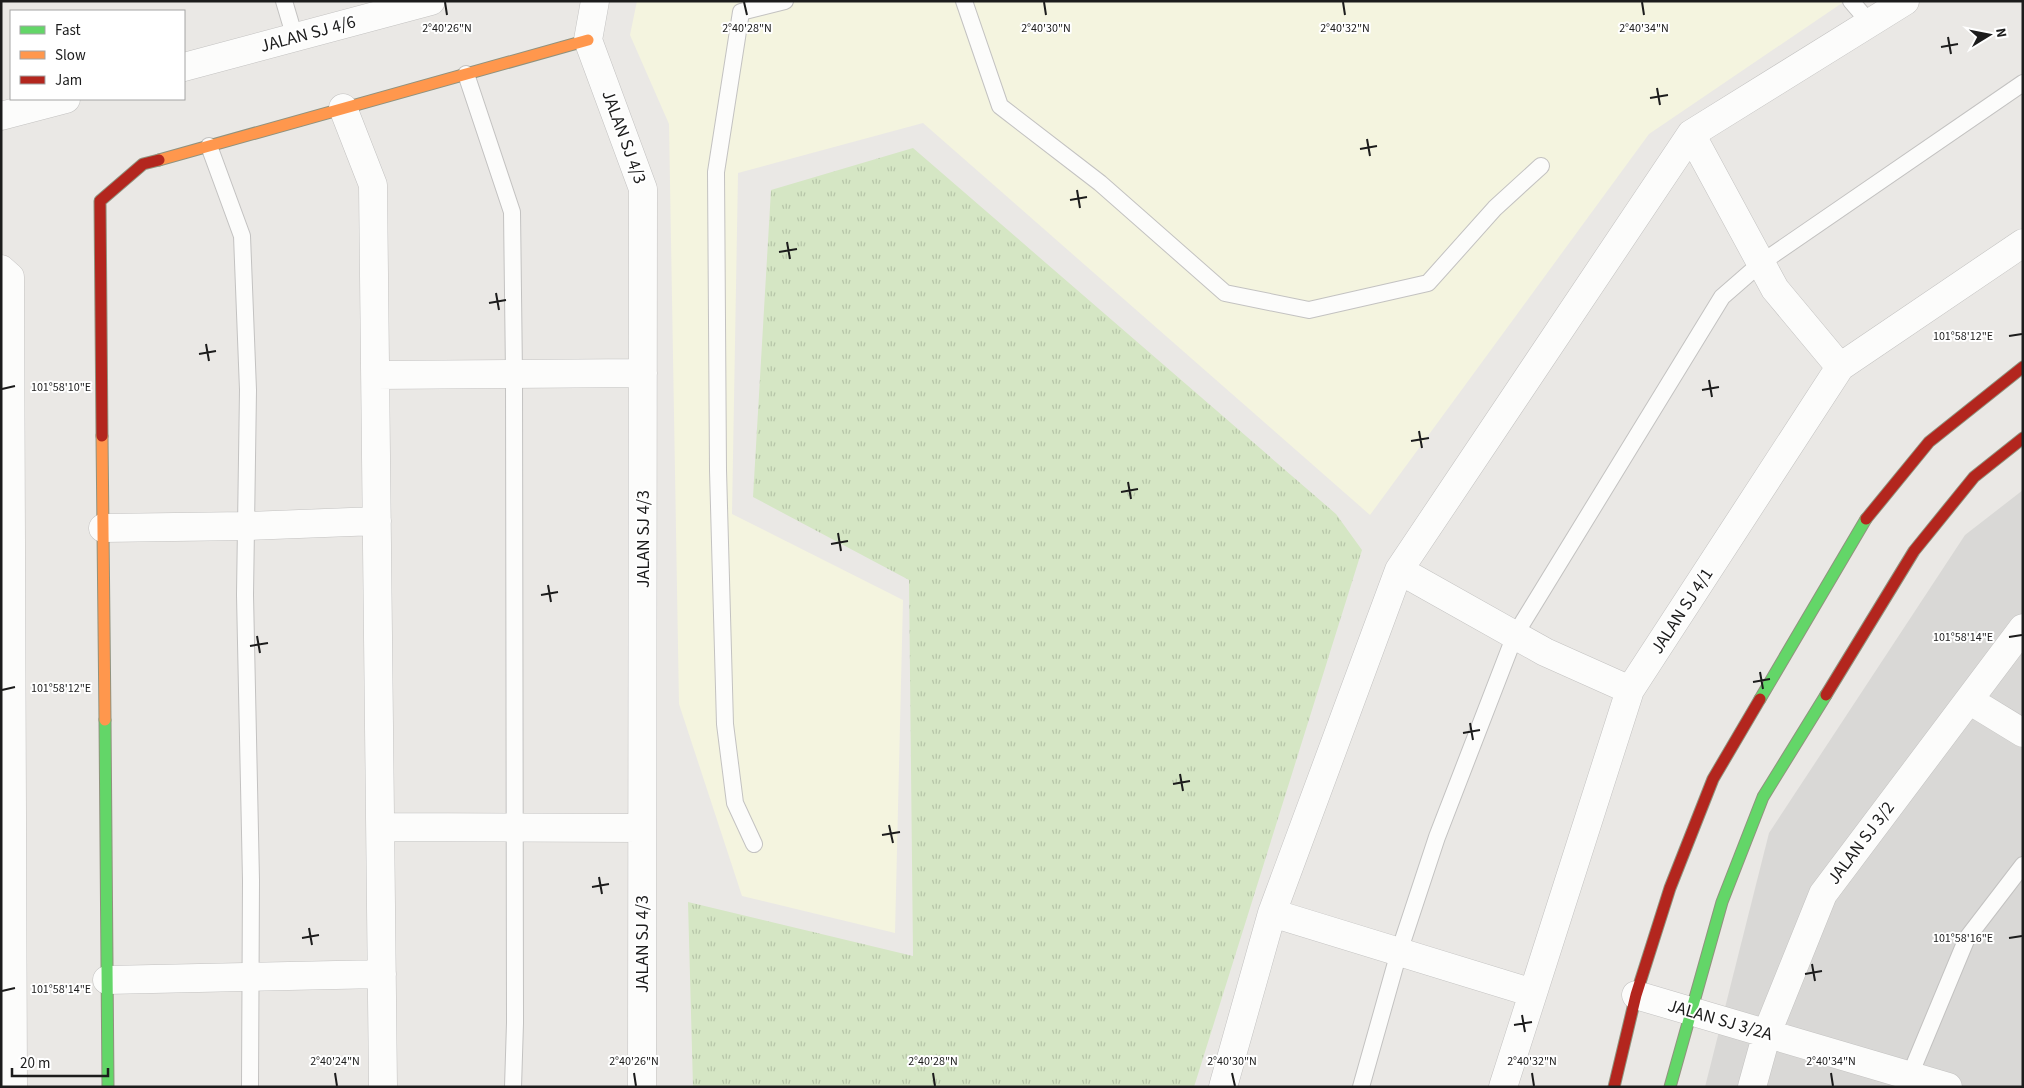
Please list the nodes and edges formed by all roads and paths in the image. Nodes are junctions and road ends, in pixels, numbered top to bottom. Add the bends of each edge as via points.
1 (284, 1) edge
2 (431, 1) edge
3 (595, 1) edge
4 (785, 1) edge
5 (964, 1) edge
6 (1851, 1) edge
7 (1905, 1) edge
8 (1869, 22) junction
9 (295, 38) junction
10 (588, 40) junction
11 (185, 67) edge
12 (466, 74) junction
13 (2023, 83) edge
14 (62, 100) edge
15 (343, 108) junction
16 (1, 116) edge
17 (1691, 134) junction
18 (209, 146) junction
19 (1541, 166) dead end
20 (2023, 243) edge
21 (1761, 263) junction
22 (5, 273) edge
23 (1840, 367) junction
24 (2023, 367) edge
25 (643, 373) junction
26 (514, 374) junction
27 (376, 375) junction
28 (2023, 438) edge
29 (377, 521) junction
30 (246, 526) junction
31 (103, 528) junction
32 (1399, 570) junction
33 (2023, 628) edge
34 (1515, 635) junction
35 (1630, 690) junction
36 (1969, 700) junction
37 (6, 705) edge
38 (2023, 733) edge
39 (381, 827) junction
40 (514, 828) junction
41 (642, 828) junction
42 (754, 844) dead end
43 (2023, 865) edge
44 (1272, 913) junction
45 (1399, 952) junction
46 (382, 974) junction
47 (250, 976) junction
48 (107, 980) junction
49 (1533, 993) junction
50 (1636, 996) junction
51 (1690, 1011) junction
52 (1767, 1033) junction
53 (1910, 1076) junction
54 (12, 1087) edge
55 (108, 1087) edge
56 (250, 1087) edge
57 (384, 1087) edge
58 (513, 1087) edge
59 (642, 1087) edge
60 (1222, 1087) edge
61 (1361, 1087) edge
62 (1503, 1087) edge
63 (1614, 1087) edge
64 (1670, 1087) edge
65 (1752, 1087) edge
66 (1948, 1087) edge

1 - 9 lane
2 - 9 street, JALAN SJ 4/6
3 - 10 street
4 - 42 lane via 741,12 716,172 718,470 725,724 735,803
5 - 19 lane via 1000,106 1100,183 1225,293 1309,310 1428,283 1495,208
6 - 8 lane
7 - 8 street
8 - 17 street
9 - 11 street, JALAN SJ 4/6
10 - 12 street
10 - 25 street, JALAN SJ 4/3 via 643,189
12 - 15 street
12 - 26 lane via 512,212
13 - 21 lane
14 - 16 street
15 - 18 street
15 - 27 street via 373,185
17 - 21 street
17 - 32 street
18 - 30 lane via 242,236 248,390
18 - 31 street via 143,164 100,201
20 - 23 street, JALAN SJ 4/1
21 - 23 street via 1775,289
21 - 34 lane via 1722,297
22 - 37 street
23 - 35 street, JALAN SJ 4/1
24 - 50 street via 1929,442 1868,516 1713,779 1670,888
25 - 26 street
25 - 41 street, JALAN SJ 4/3
26 - 27 street
26 - 40 lane
27 - 29 street
28 - 51 street via 1974,477 1914,551 1763,798 1722,902
29 - 30 street
29 - 39 street
30 - 31 street
30 - 47 lane
31 - 48 street
32 - 34 street
32 - 44 street
33 - 36 street, JALAN SJ 3/2
34 - 35 street
34 - 45 lane via 1437,836
35 - 49 street, JALAN SJ 4/1
36 - 38 street
36 - 52 street, JALAN SJ 3/2 via 1823,894
37 - 54 street
39 - 40 street
39 - 46 street
40 - 41 street
40 - 58 lane
41 - 59 street, JALAN SJ 4/3
43 - 53 lane via 1967,938
44 - 45 street
44 - 60 street
45 - 49 street
45 - 61 lane
46 - 47 street
46 - 57 street
47 - 48 street
47 - 56 lane
48 - 55 street
49 - 62 street, JALAN SJ 4/1
50 - 51 street, JALAN SJ 3/2A
50 - 63 street
51 - 52 street, JALAN SJ 3/2A
51 - 64 street
52 - 53 street, JALAN SJ 3/2A
52 - 65 street, JALAN SJ 3/2
53 - 66 street, JALAN SJ 3/2A

